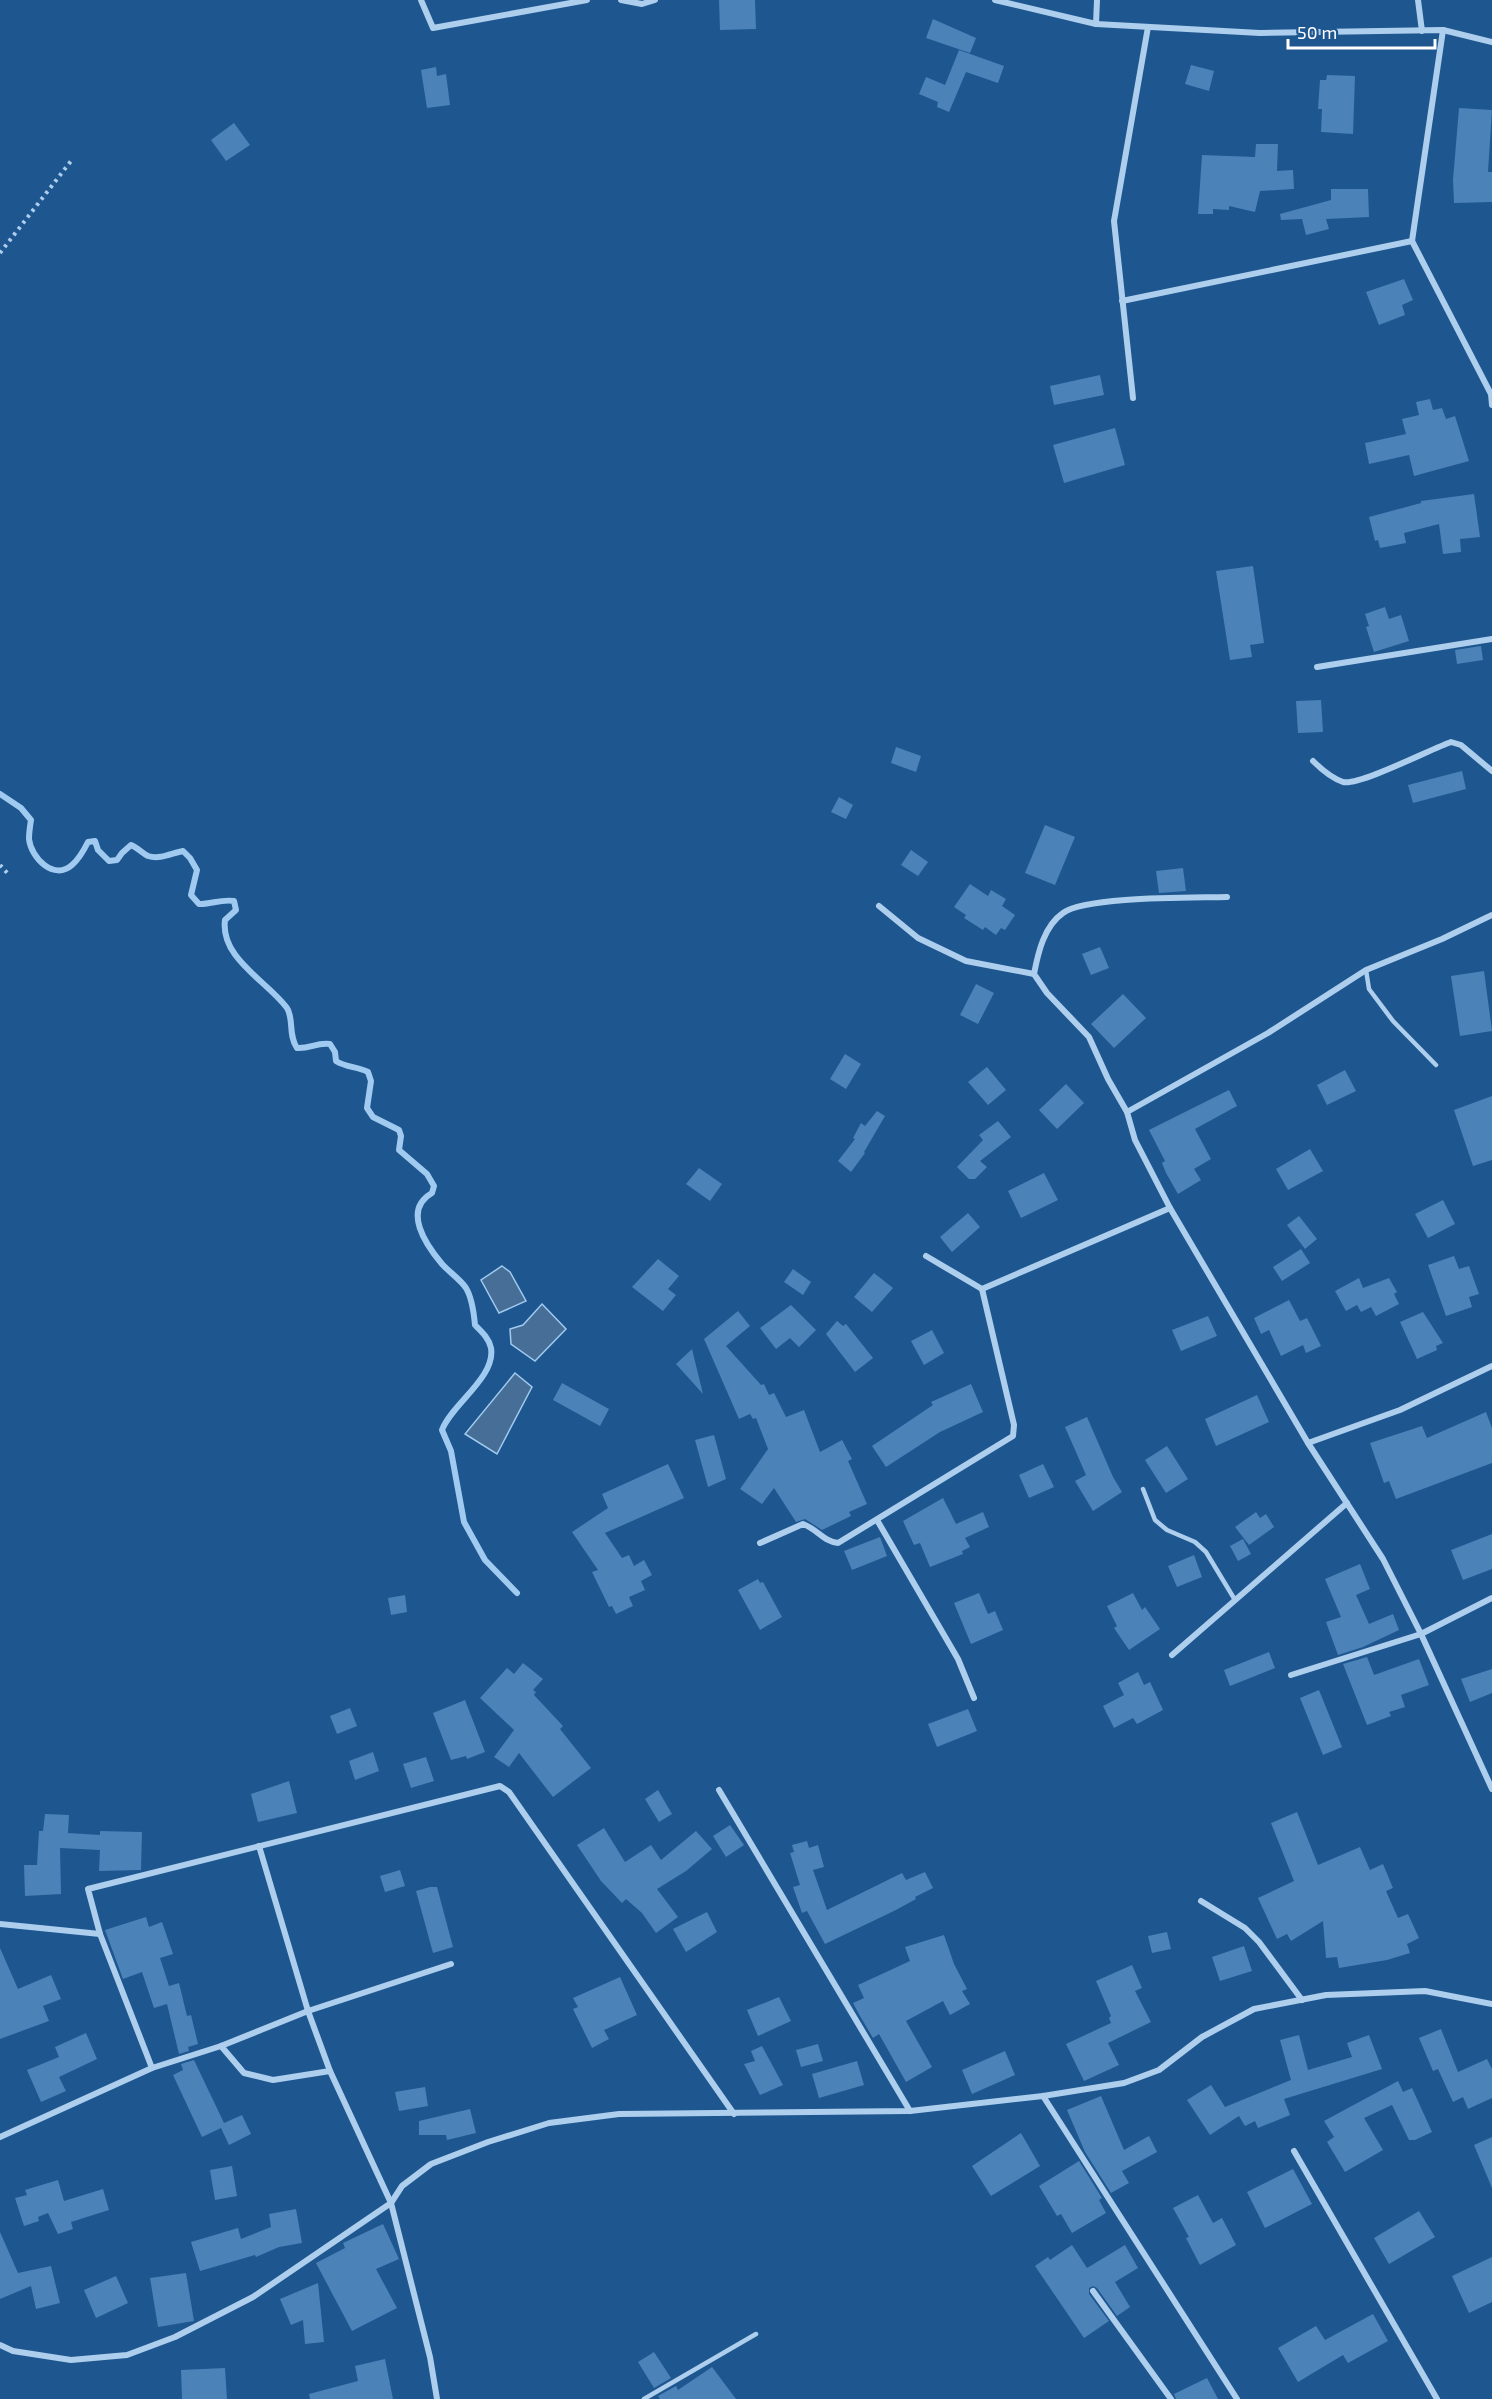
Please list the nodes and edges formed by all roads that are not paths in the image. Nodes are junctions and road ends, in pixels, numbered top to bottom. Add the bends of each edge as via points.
1 (421, 0) edge
2 (587, 0) edge
3 (621, 0) edge
4 (655, 0) edge
5 (995, 0) edge
6 (1097, 0) edge
7 (1418, 0) edge
8 (560, 2) edge
9 (1096, 24) junction
10 (1148, 27) junction
11 (1443, 30) junction
12 (1422, 31) junction
13 (1492, 42) edge
14 (1412, 241) junction
15 (1122, 302) junction
16 (1133, 398) dead end
17 (1492, 405) edge
18 (1492, 639) edge
19 (1317, 667) dead end
20 (1313, 761) dead end
21 (1492, 771) edge
22 (1227, 897) dead end
23 (879, 906) dead end
24 (1492, 915) edge
25 (1366, 970) junction
26 (1035, 974) junction
27 (1436, 1065) dead end
28 (1127, 1112) junction
29 (1170, 1208) junction
30 (926, 1257) dead end
31 (982, 1289) junction
32 (1492, 1366) edge
33 (1308, 1443) junction
34 (1143, 1489) dead end
35 (1347, 1503) junction
36 (877, 1520) junction
37 (760, 1543) dead end
38 (1492, 1598) edge
39 (1235, 1600) junction
40 (1421, 1634) junction
41 (1172, 1655) dead end
42 (1291, 1675) dead end
43 (974, 1698) dead end
44 (719, 1790) dead end
45 (1492, 1790) edge
46 (259, 1846) junction
47 (1201, 1901) dead end
48 (0, 1924) edge
49 (100, 1934) junction
50 (451, 1964) dead end
51 (1302, 2000) junction
52 (1492, 2004) edge
53 (308, 2012) junction
54 (221, 2046) junction
55 (152, 2068) junction
56 (330, 2071) junction
57 (1043, 2096) junction
58 (910, 2111) junction
59 (734, 2114) junction
60 (0, 2137) edge
61 (1294, 2151) dead end
62 (391, 2203) junction
63 (1093, 2291) dead end
64 (756, 2334) dead end
65 (0, 2345) edge
66 (437, 2399) edge
67 (644, 2399) edge
68 (1171, 2399) edge
69 (1237, 2399) edge
70 (1437, 2399) edge

1 - 8 street via 433,28
2 - 8 street
3 - 4 street via 642,4
5 - 9 street
6 - 9 street
7 - 12 street
9 - 10 street
10 - 12 street via 1260,33
10 - 15 street via 1114,222
11 - 12 street
11 - 13 street
11 - 14 street
14 - 15 street
14 - 17 street via 1491,394
15 - 16 street
18 - 19 street
20 - 21 street via 1324,772 1346,782 1451,742 1461,745
22 - 26 street via 1092,903 1064,912 1048,929 1037,954
23 - 26 street via 918,938 966,961
24 - 25 street
25 - 27 lane via 1369,989 1393,1021
25 - 28 street via 1268,1033
26 - 28 street via 1047,993 1089,1036
28 - 29 street via 1135,1140
29 - 31 street
29 - 33 street
30 - 31 street
31 - 36 street via 1014,1425 1012,1436
32 - 33 street via 1400,1410
33 - 35 street
34 - 39 lane via 1155,1520 1206,1552
35 - 39 street
35 - 40 street via 1383,1558
36 - 37 street via 838,1543 829,1542 813,1527 803,1524
36 - 43 street via 958,1659
38 - 40 street
39 - 41 street
40 - 42 street
40 - 45 street
44 - 58 street
46 - 49 street via 88,1889
46 - 53 street
46 - 59 street via 500,1786 509,1792
47 - 51 street via 1245,1928
48 - 49 street
49 - 55 street
50 - 53 street
51 - 52 street via 1326,1995 1425,1991
51 - 57 street via 1254,2009 1202,2037 1158,2070 1124,2083
53 - 54 street
53 - 56 street
54 - 55 street
54 - 56 street via 244,2073 273,2080
55 - 60 street
56 - 62 street
57 - 58 street
57 - 69 street
58 - 59 street
59 - 62 street via 619,2114 549,2124 431,2164 402,2186
61 - 70 street
62 - 65 street via 253,2298 176,2337 127,2355 71,2360 13,2351
62 - 66 street
63 - 68 street
64 - 67 lane

